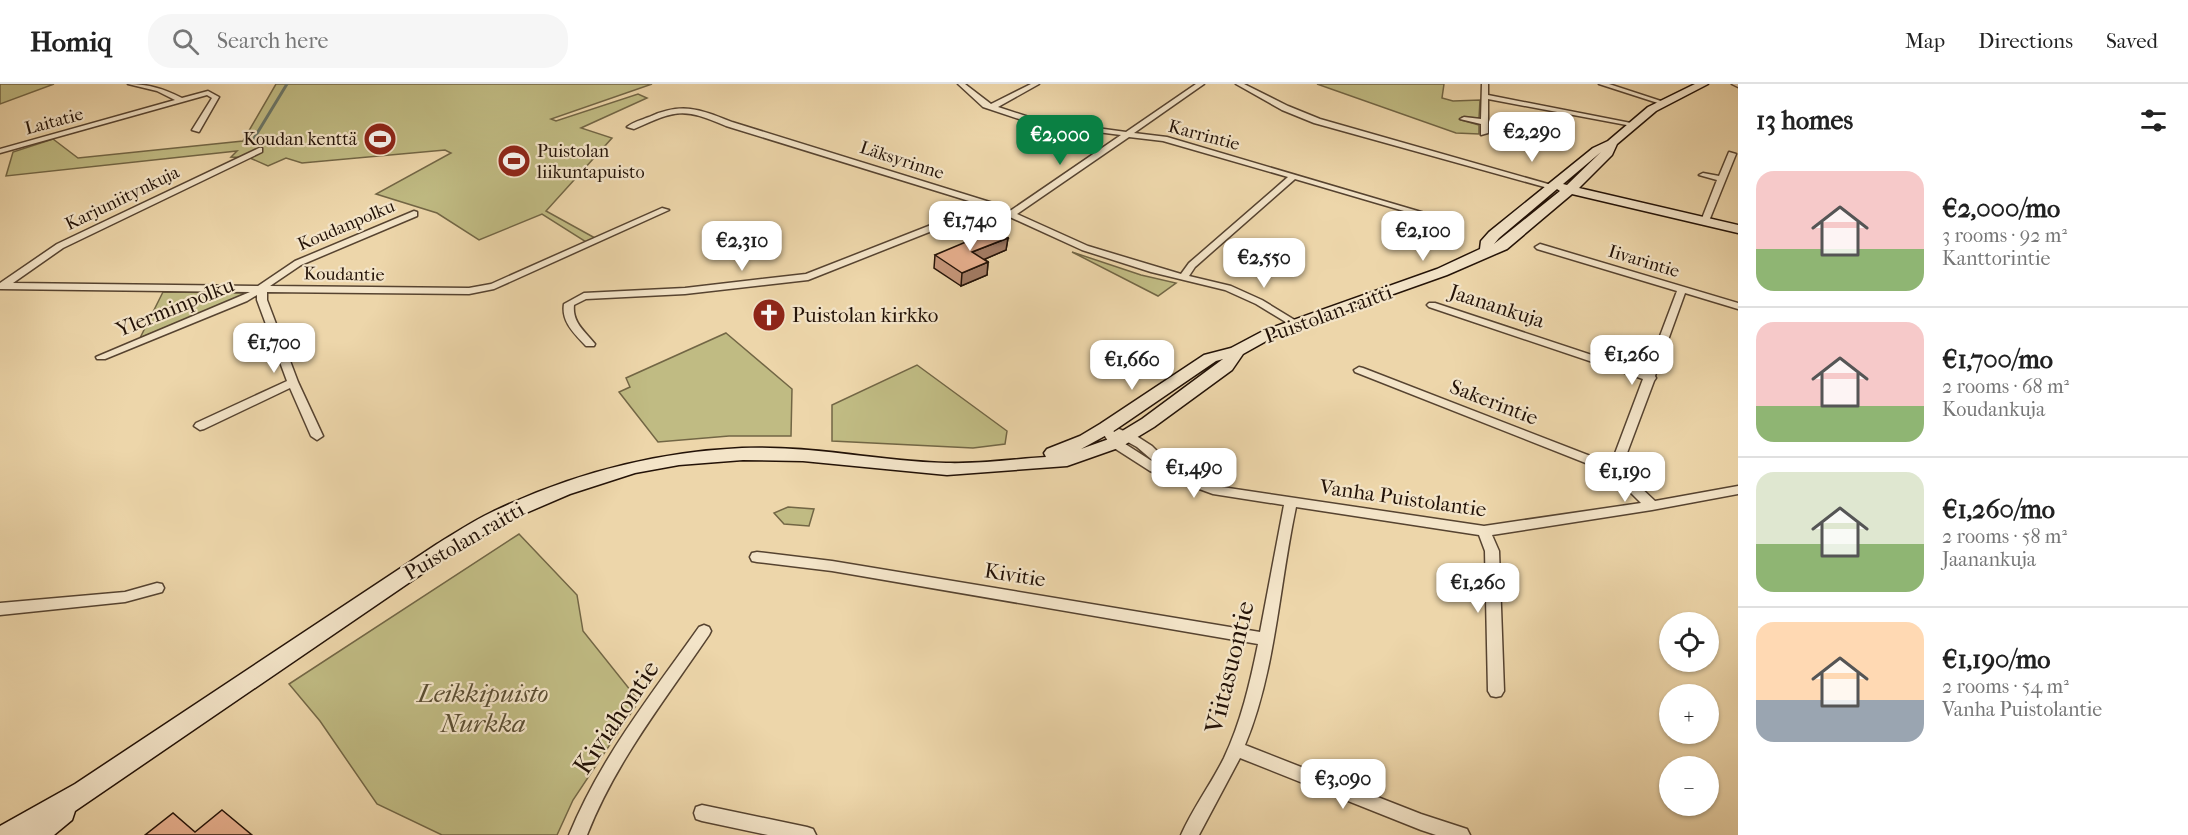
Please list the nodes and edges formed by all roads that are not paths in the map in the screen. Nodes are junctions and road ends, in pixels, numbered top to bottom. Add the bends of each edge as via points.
1 (131, 84) edge
2 (961, 84) edge
3 (1036, 84) edge
4 (1201, 84) edge
5 (1239, 84) edge
6 (1485, 84) edge
7 (1602, 84) edge
8 (1703, 84) edge
9 (1484, 96) junction
10 (183, 101) junction
11 (1663, 103) junction
12 (992, 107) junction
13 (1464, 119) dead end
14 (1484, 122) junction
15 (1632, 124) junction
16 (631, 127) dead end
17 (196, 130) dead end
18 (1484, 133) dead end
19 (1128, 135) junction
20 (1612, 143) junction
21 (259, 150) dead end
22 (0, 151) edge
23 (1732, 154) dead end
24 (1703, 175) dead end
25 (1294, 176) junction
26 (1722, 179) junction
27 (1563, 186) junction
28 (990, 205) junction
29 (665, 210) dead end
30 (1012, 213) junction
31 (414, 214) dead end
32 (1441, 219) dead end
33 (1705, 221) junction
34 (1738, 229) edge
35 (1540, 247) dead end
36 (1184, 276) junction
37 (2, 286) edge
38 (262, 289) junction
39 (1682, 289) junction
40 (1432, 305) dead end
41 (1738, 306) edge
42 (1294, 324) junction
43 (591, 344) dead end
44 (101, 357) dead end
45 (1359, 370) dead end
46 (1651, 378) junction
47 (293, 382) junction
48 (200, 426) dead end
49 (317, 436) dead end
50 (1117, 436) junction
51 (1615, 471) junction
52 (1738, 490) edge
53 (1291, 502) junction
54 (1652, 506) junction
55 (1484, 531) junction
56 (757, 556) dead end
57 (157, 588) dead end
58 (0, 609) edge
59 (704, 631) dead end
60 (1265, 639) junction
61 (1496, 691) dead end
62 (1236, 749) junction
63 (84, 792) junction
64 (702, 813) dead end
65 (9, 835) edge
66 (34, 835) edge
67 (578, 835) edge
68 (807, 835) edge
69 (1190, 835) edge
70 (1461, 835) edge

1 - 10 street via 159,89
2 - 12 street, Karrintie
3 - 12 street
4 - 19 street
5 - 27 street via 1317,121
6 - 9 street
7 - 11 street
8 - 11 main road
9 - 14 street
9 - 15 street
10 - 17 street, Laitatie via 208,93 216,97
10 - 22 street, Laitatie
11 - 15 main road
12 - 19 street, Karrintie via 1048,125
13 - 14 street
14 - 18 street
15 - 20 main road
16 - 28 street, Läksyrinne via 670,110 692,108 729,124
19 - 25 street, Karrintie via 1164,139
19 - 30 street
20 - 27 main road via 1597,150
20 - 27 main road via 1608,153
21 - 37 street, Karjuniitynkuja via 60,246
23 - 26 street
24 - 26 street
25 - 32 street, Karrintie
25 - 36 street
26 - 33 street
27 - 33 main road
27 - 42 main road, Puistolan raitti via 1502,246 1442,272
28 - 30 street, Läksyrinne
28 - 43 street via 808,277 677,292 584,296 569,304 567,312
29 - 38 street, Koudantie via 484,289
30 - 36 street, Läksyrinne via 1085,248
31 - 38 street, Koudanpolku via 299,263
33 - 34 main road
35 - 39 street, Iivarintie
36 - 42 street, Läksyrinne via 1245,295
37 - 38 street, Koudantie
38 - 44 street, Ylerminpolku
38 - 47 street via 262,300
39 - 41 street, Iivarintie
39 - 46 street
40 - 46 street, Jaanankuja
42 - 50 main road, Puistolan raitti via 1237,351 1226,366 1173,406
45 - 51 street, Sakerintie
46 - 51 street
47 - 48 street
47 - 49 street
50 - 53 street, Vanha Puistolantie via 1154,468 1213,490
50 - 63 main road, Puistolan raitti via 1093,453 1061,462 1000,468 947,469 803,455 743,454 679,459 597,477 517,508 452,544
51 - 54 street
52 - 54 street, Vanha Puistolantie
53 - 55 street, Vanha Puistolantie
53 - 60 street, Viitasuontie
54 - 55 street, Vanha Puistolantie
55 - 61 street via 1492,551
56 - 60 street, Kivitie
57 - 58 street via 125,597
59 - 67 street, Kiviahontie via 611,766
60 - 62 street, Viitasuontie
62 - 69 street, Viitasuontie
62 - 70 street
63 - 65 main road, Puistolan raitti
63 - 66 main road, Puistolan raitti
64 - 68 street

